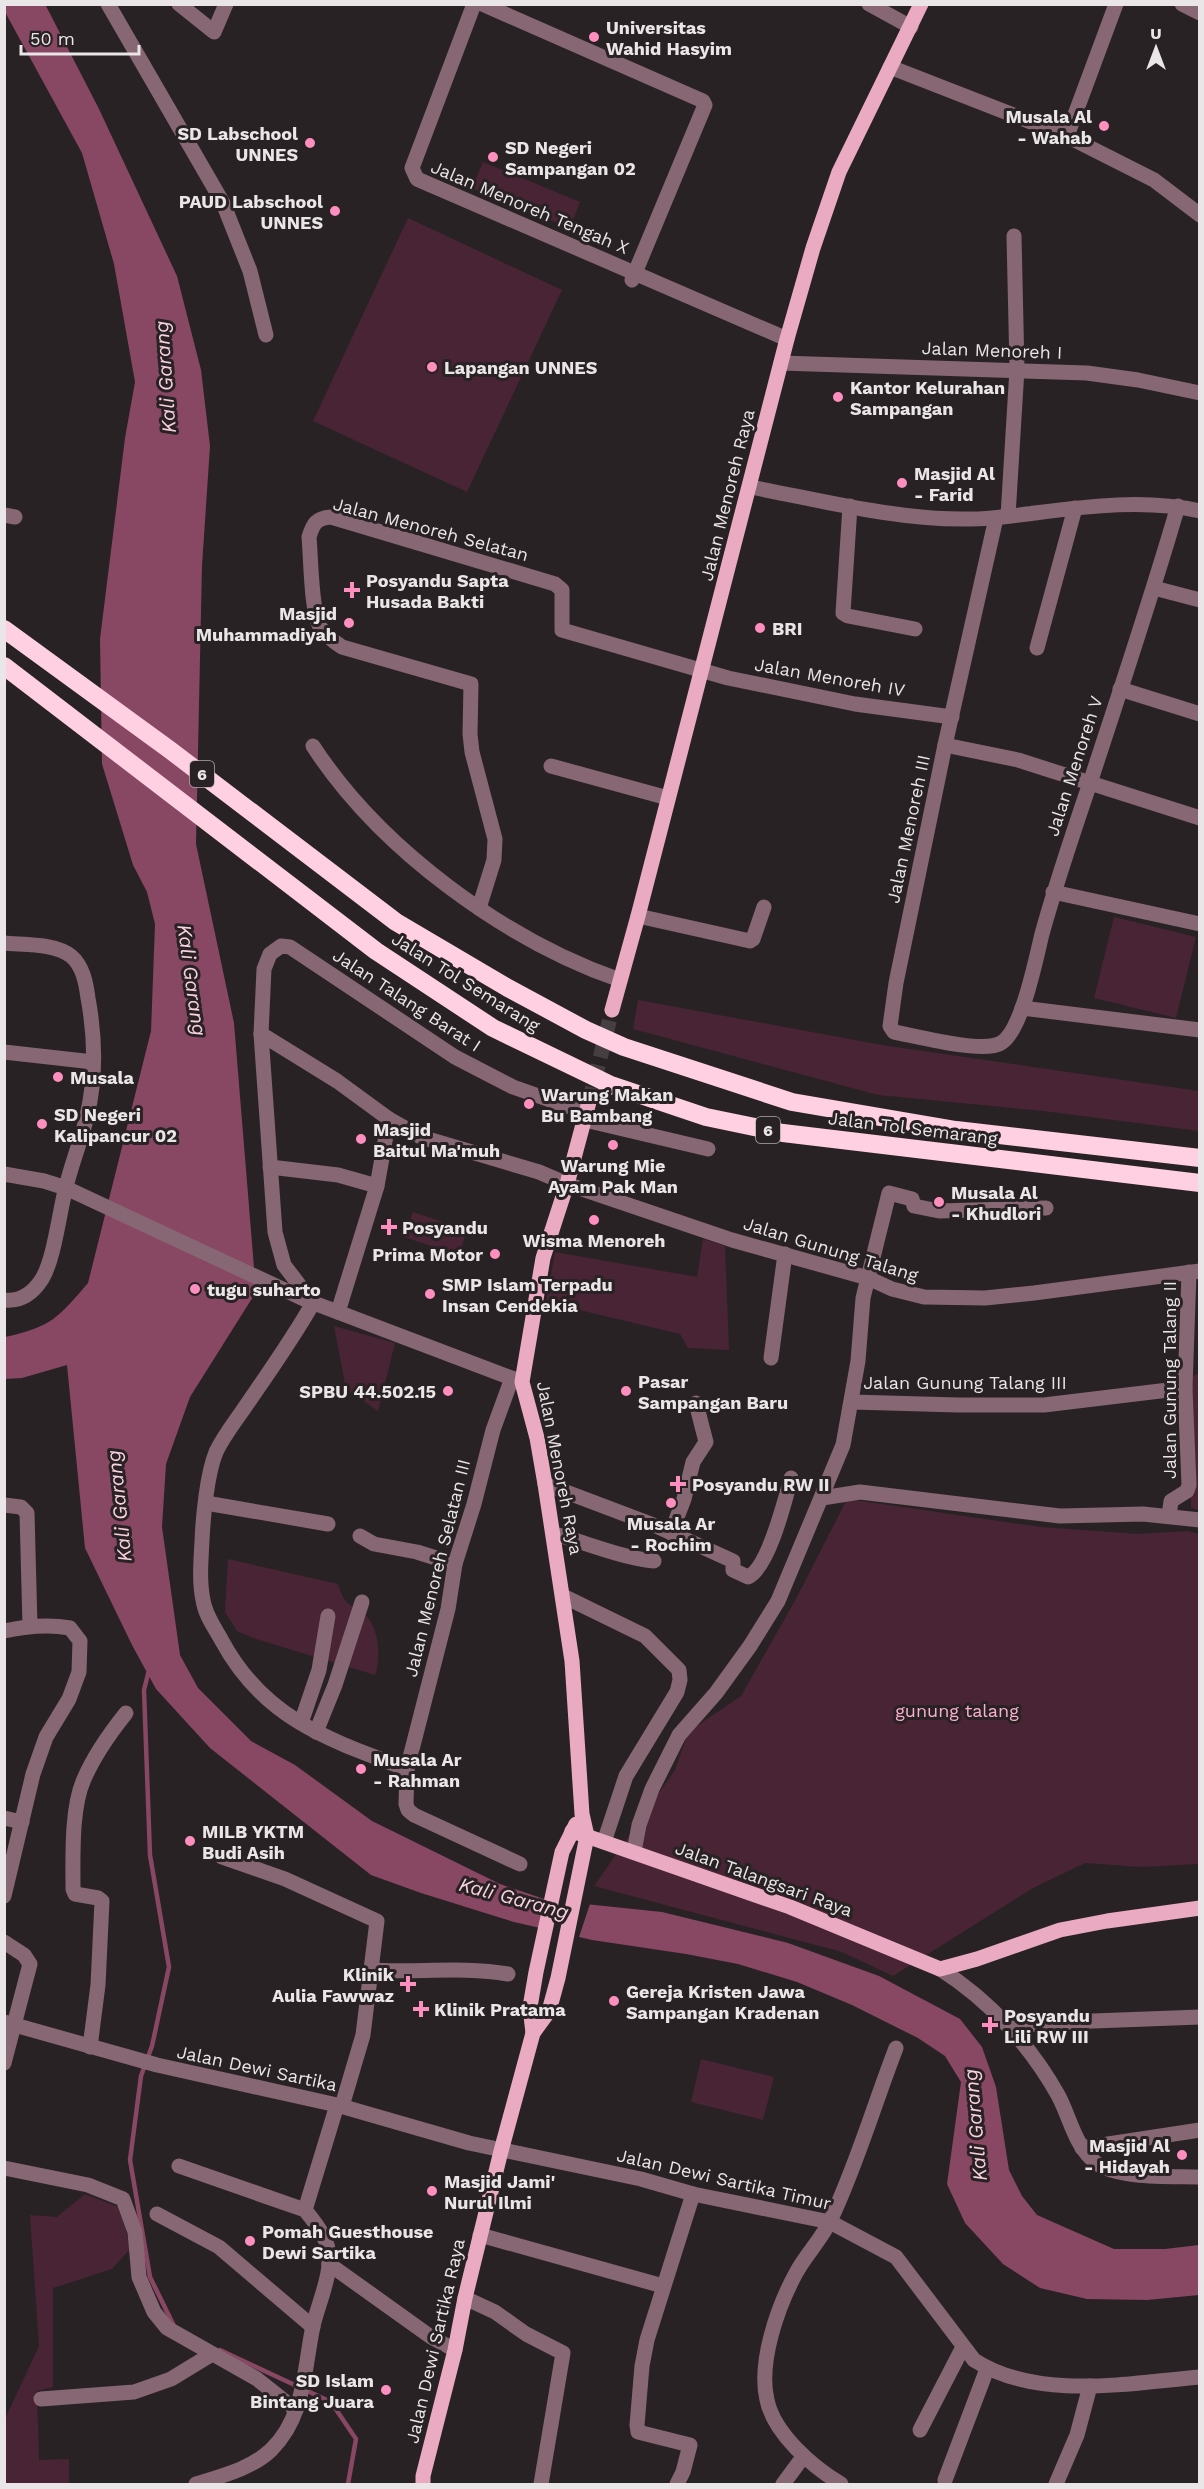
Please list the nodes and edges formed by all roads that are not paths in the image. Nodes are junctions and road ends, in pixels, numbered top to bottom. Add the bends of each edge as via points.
1 (108, 4) edge
2 (179, 4) edge
3 (226, 4) edge
4 (474, 4) edge
5 (482, 4) edge
6 (869, 4) edge
7 (921, 4) edge
8 (1116, 4) edge
9 (1182, 4) edge
10 (1200, 13) edge
11 (911, 27) junction
12 (890, 67) junction
13 (1067, 136) junction
14 (1200, 215) edge
15 (1014, 236) dead end
16 (633, 277) junction
17 (266, 335) dead end
18 (787, 339) junction
19 (781, 363) junction
20 (1017, 369) junction
21 (1200, 393) edge
22 (750, 487) junction
23 (850, 506) junction
24 (1178, 506) junction
25 (1075, 508) junction
26 (1200, 511) edge
27 (1002, 517) junction
28 (1154, 588) junction
29 (1200, 600) edge
30 (4, 629) edge
31 (915, 629) dead end
32 (1037, 648) dead end
33 (4, 666) edge
34 (702, 670) junction
35 (1120, 689) junction
36 (1200, 714) edge
37 (952, 717) junction
38 (945, 744) junction
39 (313, 746) dead end
40 (551, 766) dead end
41 (1090, 783) junction
42 (668, 798) junction
43 (1200, 819) edge
44 (1053, 892) junction
45 (764, 907) dead end
46 (479, 908) junction
47 (638, 916) junction
48 (1200, 924) edge
49 (4, 943) edge
50 (620, 980) junction
51 (1022, 1008) junction
52 (612, 1010) tunnel mouth
53 (1200, 1030) edge
54 (261, 1034) junction
55 (1008, 1037) joint
56 (4, 1052) edge
57 (93, 1062) junction
58 (587, 1112) junction
59 (388, 1119) junction
60 (708, 1149) dead end
61 (1200, 1158) edge
62 (270, 1167) junction
63 (4, 1174) edge
64 (1200, 1183) edge
65 (567, 1184) junction
66 (377, 1186) junction
67 (69, 1190) junction
68 (1046, 1208) dead end
69 (785, 1254) junction
70 (1194, 1272) edge
71 (868, 1278) junction
72 (4, 1300) edge
73 (313, 1303) junction
74 (338, 1312) junction
75 (771, 1358) dead end
76 (517, 1380) junction
77 (1185, 1388) junction
78 (852, 1402) junction
79 (696, 1403) dead end
80 (791, 1478) dead end
81 (545, 1484) junction
82 (822, 1498) junction
83 (206, 1503) junction
84 (4, 1504) edge
85 (1169, 1516) junction
86 (1200, 1520) edge
87 (328, 1524) dead end
88 (670, 1533) junction
89 (554, 1534) junction
90 (360, 1536) dead end
91 (654, 1561) dead end
92 (455, 1564) junction
93 (563, 1596) junction
94 (362, 1602) dead end
95 (328, 1616) dead end
96 (30, 1626) junction
97 (4, 1630) edge
98 (126, 1713) dead end
99 (300, 1723) junction
100 (316, 1732) junction
101 (407, 1769) junction
102 (4, 1818) edge
103 (22, 1822) junction
104 (579, 1833) junction
105 (604, 1842) junction
106 (634, 1852) junction
107 (222, 1857) dead end
108 (520, 1864) dead end
109 (4, 1896) edge
110 (1200, 1908) edge
111 (4, 1942) edge
112 (940, 1969) junction
113 (370, 1970) junction
114 (536, 1972) joint
115 (508, 1974) dead end
116 (558, 1978) joint
117 (1200, 2018) edge
118 (10, 2023) edge
119 (1009, 2026) junction
120 (533, 2032) junction
121 (90, 2048) junction
122 (896, 2048) dead end
123 (4, 2063) edge
124 (339, 2106) junction
125 (1200, 2130) edge
126 (1082, 2148) junction
127 (501, 2151) junction
128 (178, 2166) dead end
129 (4, 2168) edge
130 (1200, 2177) edge
131 (693, 2194) junction
132 (305, 2210) junction
133 (157, 2214) dead end
134 (830, 2222) junction
135 (480, 2235) junction
136 (330, 2264) junction
137 (663, 2286) junction
138 (465, 2298) junction
139 (313, 2327) junction
140 (963, 2348) junction
141 (455, 2350) junction
142 (212, 2354) junction
143 (987, 2369) junction
144 (1200, 2377) edge
145 (1090, 2386) junction
146 (41, 2399) dead end
147 (296, 2410) junction
148 (920, 2430) dead end
149 (803, 2457) junction
150 (945, 2480) dead end
151 (421, 2482) edge
152 (196, 2484) edge
153 (541, 2484) edge
154 (676, 2484) edge
155 (783, 2484) edge
156 (841, 2484) edge
157 (1056, 2484) edge

1 - 17 street via 223,203 250,271
2 - 3 street via 214,32
4 - 16 street, Jalan Menoreh Tengah X via 412,168 414,175
5 - 16 street, Jalan Menoreh Tengah X via 703,100 705,105
6 - 11 street
7 - 11 main road, Jalan Menoreh Raya
8 - 13 street
9 - 10 street
11 - 12 main road, Jalan Menoreh Raya
12 - 13 street
12 - 18 main road, Jalan Menoreh Raya via 839,172
13 - 14 street via 1154,180
15 - 20 street, Jalan Menoreh III
16 - 18 street, Jalan Menoreh Tengah X
18 - 19 main road, Jalan Menoreh Raya
19 - 20 street, Jalan Menoreh I
19 - 22 main road, Jalan Menoreh Raya
20 - 21 street, Jalan Menoreh I via 1087,373
20 - 27 street, Jalan Menoreh III
22 - 23 street
22 - 34 main road, Jalan Menoreh Raya
23 - 27 street via 910,517
23 - 31 street via 843,613
24 - 25 street
24 - 26 street
24 - 28 street, Jalan Menoreh V
25 - 27 street
25 - 32 street
27 - 37 street, Jalan Menoreh III
28 - 29 street
28 - 35 street, Jalan Menoreh V
30 - 61 highway, Jalan Tol Semarang / 6 via 396,922 508,988 624,1047 792,1102 956,1130
33 - 64 highway, Jalan Tol Semarang / 6 via 376,951 493,1028 611,1085 706,1118 783,1133
34 - 37 street, Jalan Menoreh IV via 824,698
34 - 42 main road, Jalan Menoreh Raya
34 - 46 street, Jalan Menoreh Selatan via 562,630 562,590 555,584 331,517 320,518 313,525 309,537 315,611 327,637 342,646 471,684 472,752 495,839 494,860
35 - 36 street
35 - 41 street, Jalan Menoreh V
37 - 38 street, Jalan Menoreh III
38 - 41 street via 1018,760
38 - 55 street, Jalan Menoreh III via 890,1028 894,1032 976,1047 995,1046
39 - 46 street via 333,778 400,847
40 - 42 street
41 - 43 street
41 - 44 street, Jalan Menoreh V
42 - 47 main road, Jalan Menoreh Raya
44 - 48 street
44 - 51 street, Jalan Menoreh V
45 - 47 street via 750,941
46 - 50 street via 532,942
47 - 50 main road, Jalan Menoreh Raya
49 - 57 street via 60,950 79,965 91,1011
50 - 52 main road, Jalan Menoreh Raya
51 - 53 street
51 - 55 street, Jalan Menoreh V
54 - 58 street, Jalan Talang Barat I via 264,969 276,948 290,947 455,1057 513,1087
54 - 59 street, Jalan Gunung Talang
54 - 62 street
56 - 57 street
57 - 67 street via 87,1114
58 - 60 street, Jalan Talang Barat I
58 - 65 main road, Jalan Menoreh Raya
59 - 65 street, Jalan Gunung Talang via 421,1137
59 - 66 street
62 - 66 street via 338,1175
62 - 73 street via 279,1252 290,1275
63 - 67 street
65 - 69 street, Jalan Gunung Talang
65 - 76 main road, Jalan Menoreh Raya via 543,1258
66 - 74 street
67 - 72 street via 41,1279 21,1299
67 - 73 street
68 - 71 street via 939,1211 914,1206 912,1198 889,1193
69 - 71 street, Jalan Gunung Talang
69 - 75 street
70 - 71 street, Jalan Gunung Talang via 1034,1293 949,1298 924,1297
70 - 77 street, Jalan Gunung Talang II
71 - 78 street
73 - 74 street
73 - 83 street via 217,1451
74 - 76 street
76 - 81 main road, Jalan Menoreh Raya via 537,1438
76 - 92 street, Jalan Menoreh Selatan III via 493,1430
77 - 78 street, Jalan Gunung Talang III via 1044,1405
77 - 85 street, Jalan Gunung Talang II via 1189,1485 1187,1491 1171,1501
78 - 82 street via 843,1445
79 - 88 street via 706,1442 693,1462
80 - 88 street via 776,1529 759,1567 750,1577 735,1572 733,1561
81 - 88 street
81 - 89 main road, Jalan Menoreh Raya
82 - 85 street via 860,1492 1060,1516
82 - 106 street via 778,1601 750,1647 679,1735 652,1790
83 - 87 street
83 - 99 street via 201,1570 205,1609 245,1678 287,1717
84 - 96 street via 21,1507 27,1513
85 - 86 street
89 - 91 street via 628,1558
89 - 93 main road, Jalan Menoreh Raya
90 - 92 street via 374,1544
92 - 101 street, Jalan Menoreh Selatan III via 448,1609
93 - 104 main road, Jalan Menoreh Raya via 572,1661 582,1814
93 - 105 street via 645,1636 679,1670 677,1692 626,1776
94 - 100 street
95 - 99 street via 319,1670
96 - 97 street
96 - 103 street via 70,1628 80,1641 80,1661 69,1699 46,1737
98 - 121 street via 83,1781 76,1810 73,1889 75,1894 102,1901
99 - 100 street
100 - 101 street
101 - 108 street, Jalan Menoreh Selatan III via 408,1810
102 - 103 street
103 - 109 street
104 - 105 main road, Jalan Talangsari Raya
104 - 114 main road, Jalan Menoreh Raya via 562,1852
104 - 116 main road, Jalan Menoreh Raya via 584,1856
105 - 106 main road, Jalan Talangsari Raya
106 - 112 main road, Jalan Talangsari Raya via 790,1907
107 - 113 street via 285,1879 375,1919
110 - 112 main road via 1060,1930
111 - 118 street via 30,1964
112 - 119 street via 962,1983
113 - 115 street via 466,1969
113 - 124 street via 363,2035
114 - 120 main road, Jalan Dewi Sartika Raya via 530,2007
116 - 120 main road, Jalan Dewi Sartika Raya via 549,2011
117 - 119 street
118 - 121 street, Jalan Dewi Sartika
118 - 123 street
119 - 126 street via 1040,2064
120 - 127 main road, Jalan Dewi Sartika Raya
121 - 124 street, Jalan Dewi Sartika
122 - 134 street
124 - 127 street, Jalan Dewi Sartika
124 - 132 street
125 - 126 street
126 - 130 street via 1096,2163 1112,2170
127 - 131 street, Jalan Dewi Sartika Timur via 641,2179
127 - 135 main road, Jalan Dewi Sartika Raya
128 - 132 street
129 - 142 street via 88,2185 123,2199 135,2232 139,2277 154,2312 167,2328
131 - 134 street, Jalan Dewi Sartika Timur
131 - 137 street
132 - 136 street via 327,2243
133 - 139 street via 228,2254
134 - 140 street, Jalan Dewi Sartika Timur via 896,2257
134 - 149 street via 782,2300 765,2378 772,2415
135 - 137 street
135 - 138 main road, Jalan Dewi Sartika Raya
136 - 139 street
136 - 141 street via 430,2337
137 - 154 street via 646,2340 637,2431 690,2445
138 - 141 main road, Jalan Dewi Sartika Raya
138 - 153 street via 563,2353
139 - 147 street
140 - 143 street, Jalan Dewi Sartika Timur
140 - 148 street
141 - 151 main road, Jalan Dewi Sartika Raya
142 - 146 street via 171,2379 134,2392
142 - 147 street via 257,2379
143 - 145 street, Jalan Dewi Sartika Timur via 1019,2381
143 - 150 street
144 - 145 street, Jalan Dewi Sartika Timur
145 - 157 street via 1077,2435
147 - 152 street via 288,2429 269,2451 238,2471
149 - 155 street
149 - 156 street

